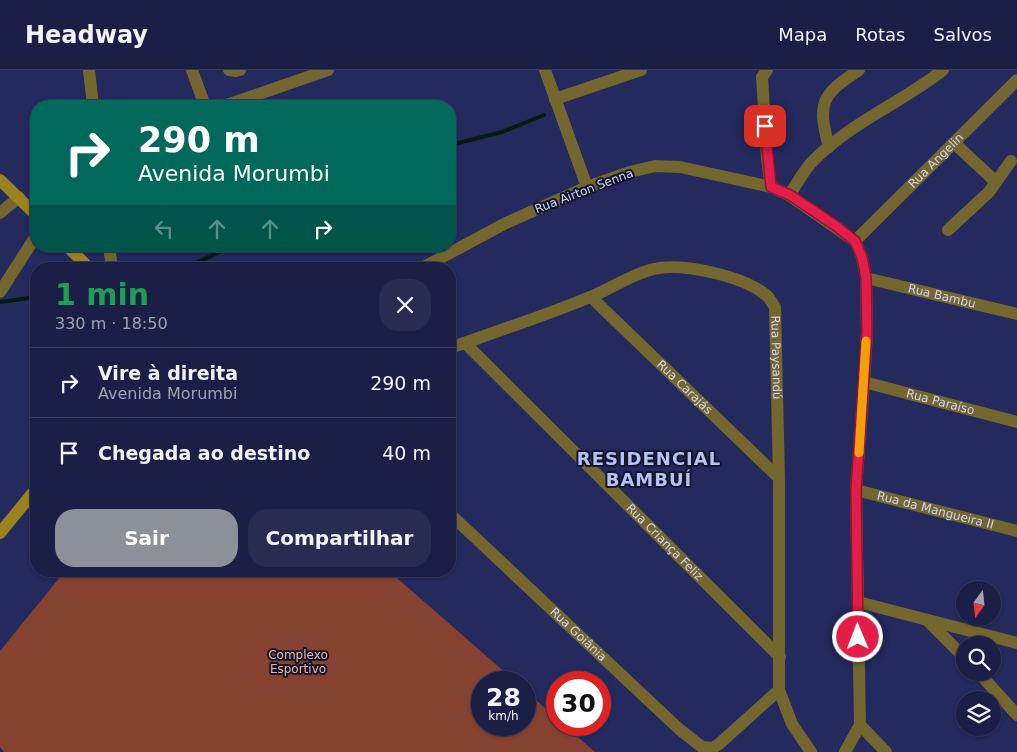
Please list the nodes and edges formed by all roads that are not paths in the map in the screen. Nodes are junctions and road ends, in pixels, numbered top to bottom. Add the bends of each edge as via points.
1 (89, 70) edge
2 (192, 70) edge
3 (229, 70) edge
4 (240, 70) edge
5 (328, 70) edge
6 (545, 70) edge
7 (641, 70) edge
8 (859, 70) edge
9 (943, 70) edge
10 (761, 72) edge
11 (303, 74) edge
12 (1017, 80) edge
13 (555, 99) junction
14 (92, 100) edge
15 (203, 100) edge
16 (239, 100) edge
17 (954, 143) junction
18 (829, 147) junction
19 (1010, 161) dead end
20 (0, 180) edge
21 (996, 182) junction
22 (587, 187) junction
23 (771, 187) junction
24 (790, 195) junction
25 (19, 197) junction
26 (30, 209) edge
27 (0, 213) edge
28 (948, 230) dead end
29 (855, 241) junction
30 (30, 245) edge
31 (456, 250) edge
32 (73, 252) edge
33 (452, 252) edge
34 (83, 262) edge
35 (433, 262) edge
36 (866, 278) junction
37 (0, 292) edge
38 (591, 297) junction
39 (1017, 314) edge
40 (465, 343) junction
41 (456, 346) edge
42 (864, 382) junction
43 (1017, 422) edge
44 (779, 478) junction
45 (856, 490) junction
46 (30, 496) edge
47 (456, 520) edge
48 (1017, 530) edge
49 (0, 533) edge
50 (858, 602) junction
51 (925, 618) junction
52 (1017, 643) edge
53 (956, 649) edge
54 (780, 657) junction
55 (986, 681) edge
56 (779, 690) junction
57 (1017, 715) edge
58 (860, 725) junction
59 (811, 752) edge
60 (845, 752) edge
61 (886, 752) edge

1 - 14 street
2 - 15 street
3 - 4 street
5 - 11 street
6 - 13 street
7 - 13 street
8 - 18 street via 828,94 822,122
9 - 18 street
10 - 23 street
11 - 16 street
12 - 17 street, Rua Angelin
13 - 22 street
17 - 21 street
17 - 29 street, Rua Angelin
18 - 24 street via 811,164
19 - 21 street
20 - 25 street
21 - 28 street
22 - 23 street, Rua Airton Senna via 655,166 680,167
22 - 31 street, Rua Airton Senna via 506,223
23 - 24 street, Rua Airton Senna
24 - 29 street, Rua Airton Senna
25 - 26 street
25 - 27 street
29 - 36 street
30 - 37 street
32 - 34 street
33 - 35 street, Rua Airton Senna
36 - 39 street, Rua Bambu
36 - 42 street
38 - 40 street, Rua Paysandú
38 - 44 street, Rua Carajás
38 - 44 street, Rua Paysandú via 650,270 671,266 726,276 754,286 768,296 775,307
40 - 41 street, Rua Paysandú
40 - 54 street, Rua Criança Feliz
42 - 43 street, Rua Paraíso
42 - 45 street
44 - 54 street, Rua Paysandú
45 - 48 street, Rua da Mangueira II
45 - 50 street
46 - 49 street
47 - 56 street, Rua Goiânia via 702,747 713,748 719,744
50 - 51 street
50 - 58 street
51 - 52 street
51 - 53 street
54 - 56 street, Rua Paysandú
55 - 57 street
56 - 59 street, Rua Paysandú via 792,724
58 - 60 street
58 - 61 street

